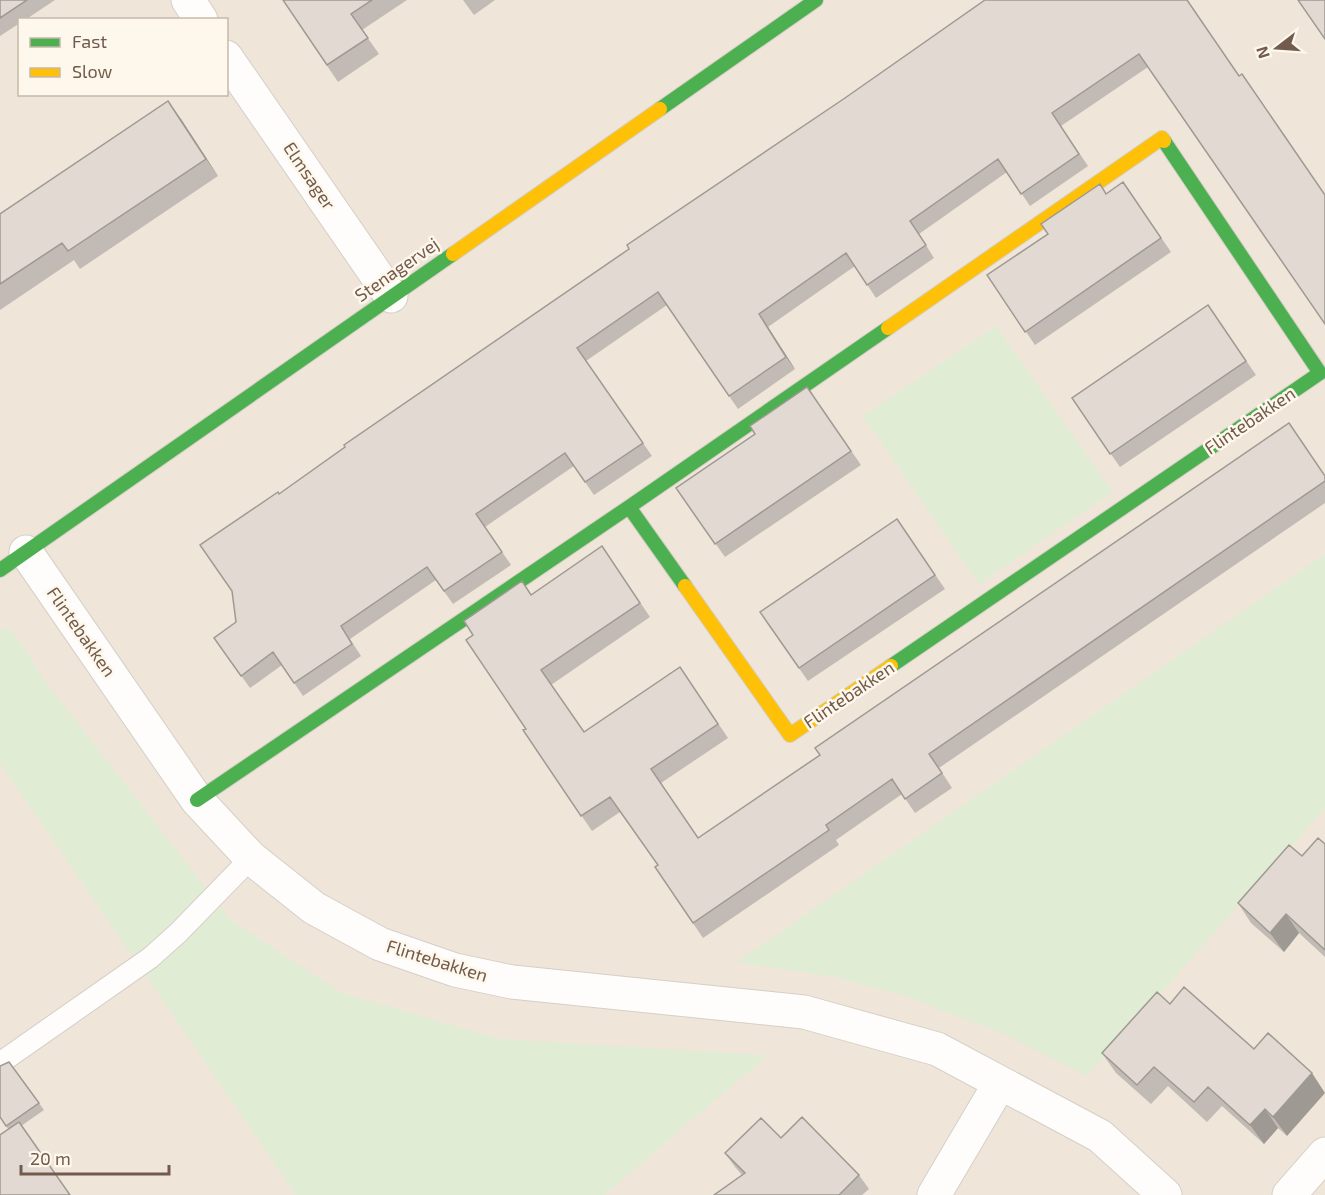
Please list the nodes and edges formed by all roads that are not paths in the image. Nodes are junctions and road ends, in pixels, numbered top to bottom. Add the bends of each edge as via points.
1 (188, 0) edge
2 (816, 0) edge
3 (200, 18) edge
4 (228, 60) edge
5 (391, 296) junction
6 (629, 507) junction
7 (13, 561) edge
8 (198, 800) junction
9 (251, 858) junction
10 (0, 1063) edge
11 (1000, 1083) junction
12 (1325, 1154) edge
13 (934, 1195) edge
14 (1165, 1195) edge
15 (1289, 1195) edge

1 - 3 street
2 - 5 street, Stenagervej
4 - 5 street, Elmsager
5 - 7 street, Stenagervej
6 - 6 street, Flintebakken via 1162,138 1320,373 790,735
6 - 8 street, Flintebakken
7 - 8 street, Flintebakken
8 - 9 street, Flintebakken
9 - 10 lane via 150,958
9 - 11 street, Flintebakken via 314,908 380,944 455,970 512,982 804,1012 937,1049
11 - 13 street
11 - 14 street, Flintebakken via 1100,1137
12 - 15 street

